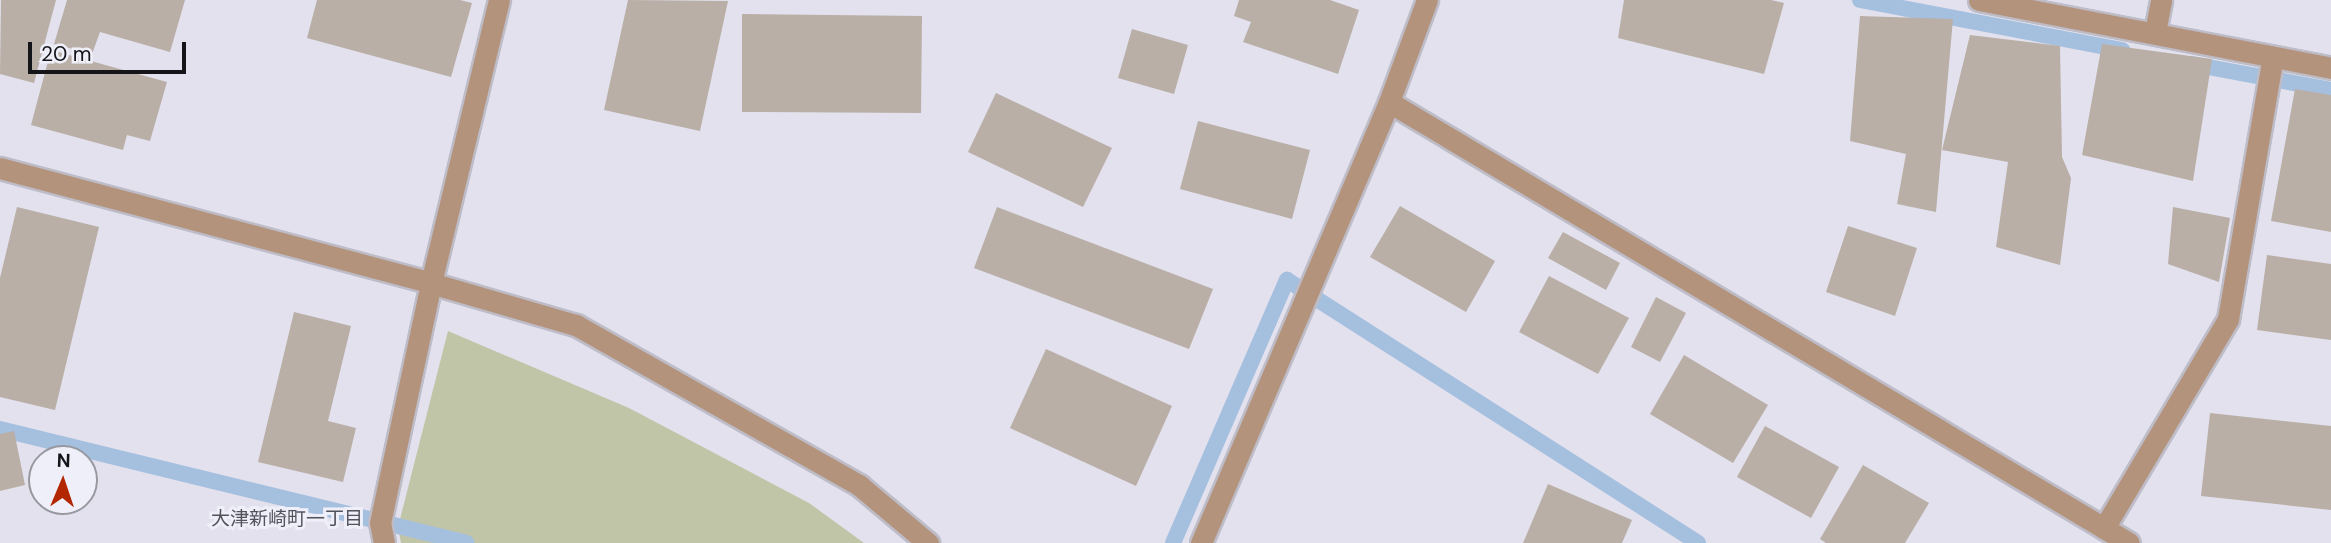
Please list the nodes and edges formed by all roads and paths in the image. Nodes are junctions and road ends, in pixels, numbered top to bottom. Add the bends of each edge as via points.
1 (499, 0) edge
2 (1427, 0) edge
3 (1979, 0) edge
4 (2161, 0) edge
5 (2155, 32) junction
6 (2273, 57) junction
7 (2331, 68) edge
8 (1389, 102) junction
9 (0, 169) edge
10 (431, 283) junction
11 (2104, 528) junction
12 (384, 543) edge
13 (928, 543) edge
14 (1201, 543) edge
15 (2129, 543) edge

1 - 10 street
2 - 8 street
3 - 5 street
4 - 5 street
5 - 6 street
6 - 7 street
6 - 11 street via 2228,319
8 - 11 street
8 - 14 street
9 - 10 street
10 - 12 street via 380,523
10 - 13 street via 576,325 860,486
11 - 15 street

